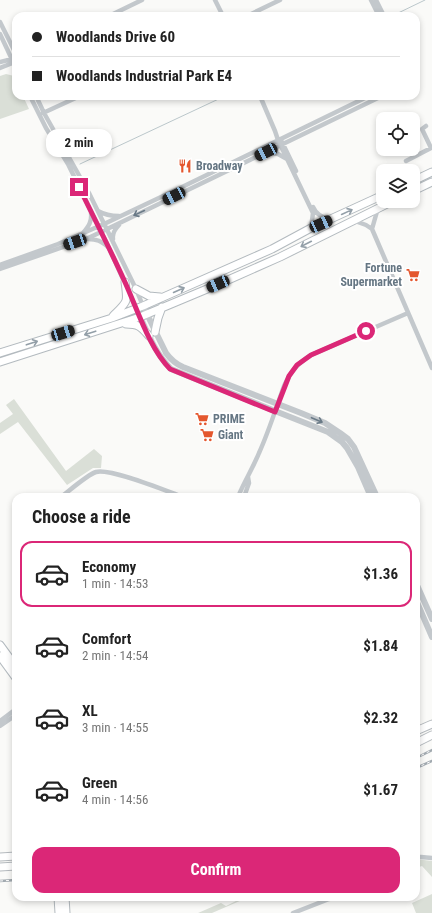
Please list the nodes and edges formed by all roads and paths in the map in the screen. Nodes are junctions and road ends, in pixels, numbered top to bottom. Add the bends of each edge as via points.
1 (142, 0) edge
2 (215, 0) edge
3 (280, 0) edge
4 (371, 0) edge
5 (376, 0) edge
6 (116, 12) edge
7 (220, 12) edge
8 (255, 12) edge
9 (377, 12) edge
10 (382, 12) edge
11 (0, 22) edge
12 (0, 34) edge
13 (12, 45) joint
14 (6, 48) junction
15 (12, 57) edge
16 (0, 62) edge
17 (12, 62) edge
18 (12, 63) edge
19 (0, 68) edge
20 (35, 100) edge
21 (72, 100) edge
22 (262, 100) edge
23 (361, 100) edge
24 (373, 100) edge
25 (42, 114) junction
26 (426, 126) dead end
27 (280, 142) junction
28 (266, 152) junction
29 (287, 160) junction
30 (406, 161) dead end
31 (432, 172) edge
32 (420, 178) edge
33 (432, 182) edge
34 (420, 188) edge
35 (376, 198) edge
36 (379, 208) joint
37 (90, 210) junction
38 (98, 210) junction
39 (120, 216) junction
40 (127, 219) junction
41 (330, 220) junction
42 (353, 220) junction
43 (104, 224) junction
44 (98, 226) junction
45 (311, 228) junction
46 (107, 229) junction
47 (372, 229) junction
48 (101, 232) junction
49 (82, 234) junction
50 (86, 238) junction
51 (113, 241) junction
52 (109, 248) junction
53 (42, 252) junction
54 (0, 265) edge
55 (0, 269) edge
56 (125, 282) junction
57 (136, 289) junction
58 (162, 297) junction
59 (140, 307) junction
60 (162, 307) junction
61 (408, 313) junction
62 (144, 315) junction
63 (112, 318) junction
64 (116, 325) junction
65 (155, 332) junction
66 (149, 336) junction
67 (0, 354) edge
68 (0, 362) edge
69 (432, 368) edge
70 (278, 404) junction
71 (275, 412) junction
72 (248, 477) junction
73 (142, 482) junction
74 (66, 493) edge
75 (163, 493) edge
76 (172, 493) edge
77 (240, 493) edge
78 (245, 493) edge
79 (369, 493) edge
80 (375, 493) edge
81 (420, 592) edge
82 (420, 609) edge
83 (432, 619) edge
84 (432, 637) edge
85 (0, 645) edge
86 (0, 656) edge
87 (12, 662) edge
88 (12, 672) edge
89 (12, 713) edge
90 (12, 718) edge
91 (0, 721) edge
92 (432, 724) edge
93 (0, 726) edge
94 (420, 729) edge
95 (432, 735) edge
96 (420, 741) edge
97 (12, 856) edge
98 (0, 857) edge
99 (420, 857) edge
100 (432, 858) edge
101 (12, 866) edge
102 (0, 867) edge
103 (58, 901) edge
104 (65, 901) edge
105 (323, 901) edge
106 (59, 913) edge
107 (66, 913) edge
108 (293, 913) edge

1 - 6 street
2 - 7 street
3 - 8 street
4 - 9 street
5 - 10 street
11 - 13 street
12 - 14 street
13 - 14 street
14 - 15 street
16 - 17 street
18 - 19 street
20 - 25 street
21 - 25 street
22 - 27 street
23 - 27 street
24 - 27 street
25 - 37 street via 46,128 68,164
25 - 38 street
26 - 30 street via 422,129 432,148
27 - 28 street
27 - 29 street
27 - 39 street
27 - 41 street via 315,211 321,217
28 - 29 street via 278,154
28 -> 40 street
29 - 45 street via 313,213
31 - 32 main road
33 - 34 main road
41 -> 35 main road
36 - 42 main road
36 - 47 street
37 - 44 street
37 - 49 street via 90,223
38 - 39 street via 111,216
38 - 43 street
39 - 43 street
40 - 46 street
40 - 51 street via 116,228 112,235
41 - 45 main road
42 - 47 street
42 -> 60 main road via 280,257
43 - 44 street
43 - 46 street
44 - 48 street
44 - 49 street
58 -> 45 main road via 272,249
46 - 48 street
46 - 51 street
47 - 61 street
48 - 50 street
48 - 52 street
49 - 53 street
50 - 52 street via 101,241
50 - 53 street
51 - 57 street
52 - 56 street
53 - 54 street
53 - 55 street
56 - 59 street
56 - 63 main road via 126,300
57 - 58 main road via 149,296
57 - 59 street
58 - 59 main road
59 - 62 street
59 - 63 main road
60 - 62 main road
60 - 65 main road
61 - 69 street
61 - 70 street via 311,355 289,376
62 - 64 main road
62 - 65 street
62 - 66 street
67 -> 63 main road
64 - 66 main road via 135,324
64 -> 68 main road
65 - 70 street via 166,353 183,368
66 - 71 street via 158,354 170,369
70 - 71 street
70 -> 80 street via 325,423 348,439
71 - 72 street
71 - 79 street via 328,432 342,442 352,456
72 - 77 street
72 - 78 street
73 - 74 street via 103,471 89,476
73 - 75 street via 144,486
73 - 76 street
81 - 83 street
82 - 84 street
85 - 87 main road
86 - 88 main road
89 - 91 street
90 - 93 street
92 - 94 main road
95 - 96 main road
97 - 98 main road
99 - 100 street
101 - 102 main road
103 - 106 main road
104 - 107 main road
105 - 108 street

